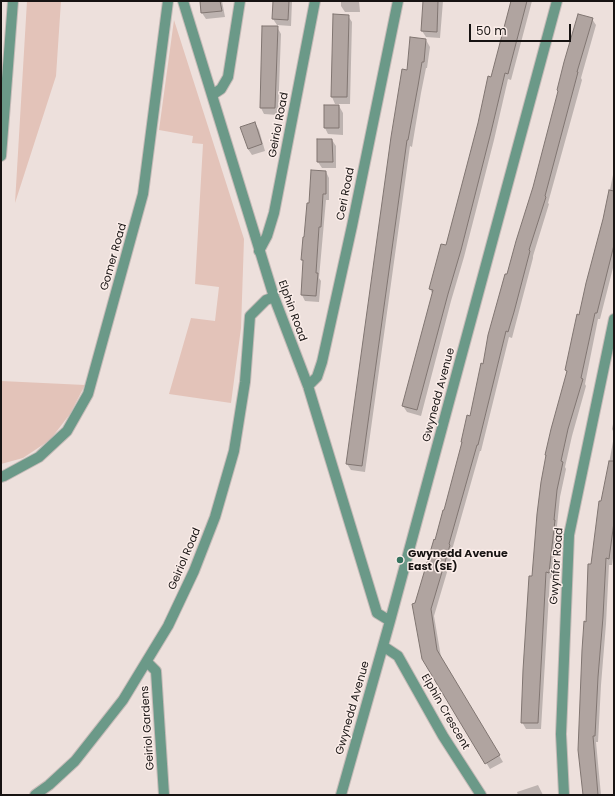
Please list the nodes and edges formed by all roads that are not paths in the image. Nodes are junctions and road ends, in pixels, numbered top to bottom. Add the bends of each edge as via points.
1 (13, 1) edge
2 (168, 1) edge
3 (183, 1) edge
4 (240, 1) edge
5 (315, 1) edge
6 (398, 1) edge
7 (557, 1) edge
8 (212, 94) junction
9 (1, 156) edge
10 (259, 252) junction
11 (274, 297) junction
12 (614, 319) edge
13 (308, 386) junction
14 (1, 477) edge
15 (390, 621) junction
16 (382, 646) junction
17 (147, 662) junction
18 (35, 795) edge
19 (164, 795) edge
20 (341, 795) edge
21 (481, 795) edge
22 (564, 795) edge

1 - 9 street
2 - 14 street, Gomer Road via 143,194 88,394 67,431 39,457
3 - 8 street, Elphin Road
4 - 8 street via 228,77 221,89
5 - 10 street, Geiriol Road via 274,214
6 - 13 street, Ceri Road via 322,362 316,377
7 - 15 street, Gwynedd Avenue
8 - 10 street, Elphin Road
10 - 11 street, Elphin Road
11 - 13 street, Elphin Road
11 - 17 street, Geiriol Road via 266,300 250,316 245,382 234,451 215,517 194,571 168,626
12 - 22 street, Gwynfor Road via 569,535 561,734
13 - 15 street, Elphin Road via 377,613
15 - 16 street, Gwynedd Avenue
16 - 20 street, Gwynedd Avenue
16 - 21 street, Elphin Crescent via 398,656 443,736
17 - 18 street, Geiriol Road via 123,700 75,761 50,785
17 - 19 street, Geiriol Gardens via 156,671

